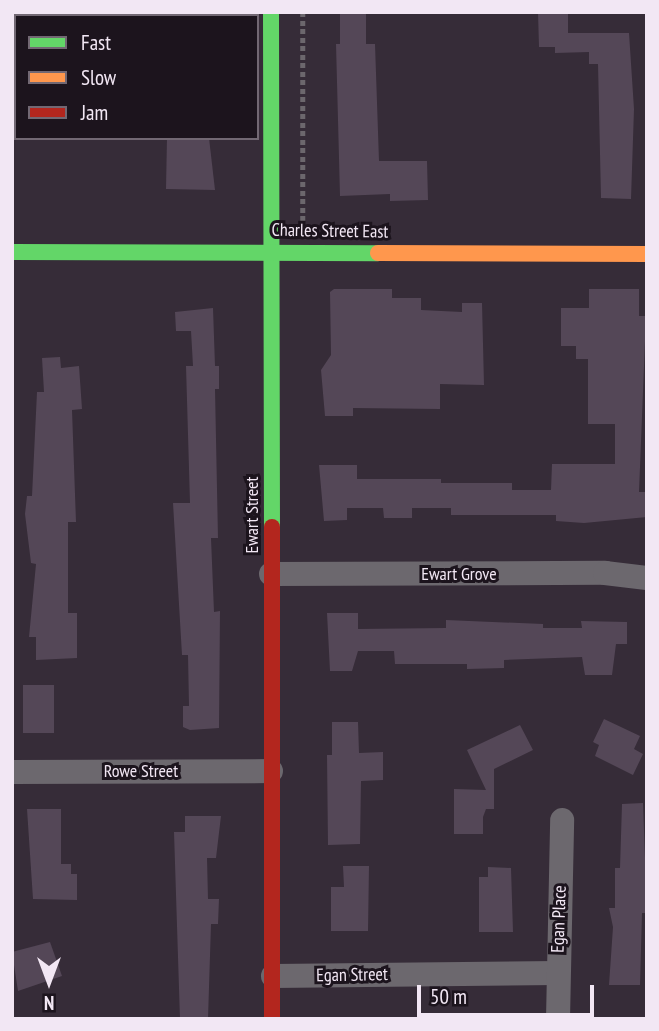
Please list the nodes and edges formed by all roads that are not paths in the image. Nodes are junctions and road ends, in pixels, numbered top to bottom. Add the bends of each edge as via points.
1 (271, 12) edge
2 (272, 250) junction
3 (12, 252) edge
4 (647, 254) edge
5 (271, 574) junction
6 (647, 578) edge
7 (271, 771) junction
8 (12, 772) edge
9 (562, 820) dead end
10 (557, 972) junction
11 (273, 976) junction
12 (272, 1019) edge
13 (558, 1019) edge

1 - 2 street, Ewart Street
2 - 3 street, Charles Street East
2 - 4 street, Charles Street East
2 - 5 street, Ewart Street
5 - 6 street, Ewart Grove via 604,573
5 - 7 street, Ewart Street
7 - 8 street, Rowe Street
7 - 11 street, Ewart Street
9 - 10 street, Egan Place
10 - 11 street, Egan Street
10 - 13 street, Egan Place
11 - 12 street, Ewart Street

